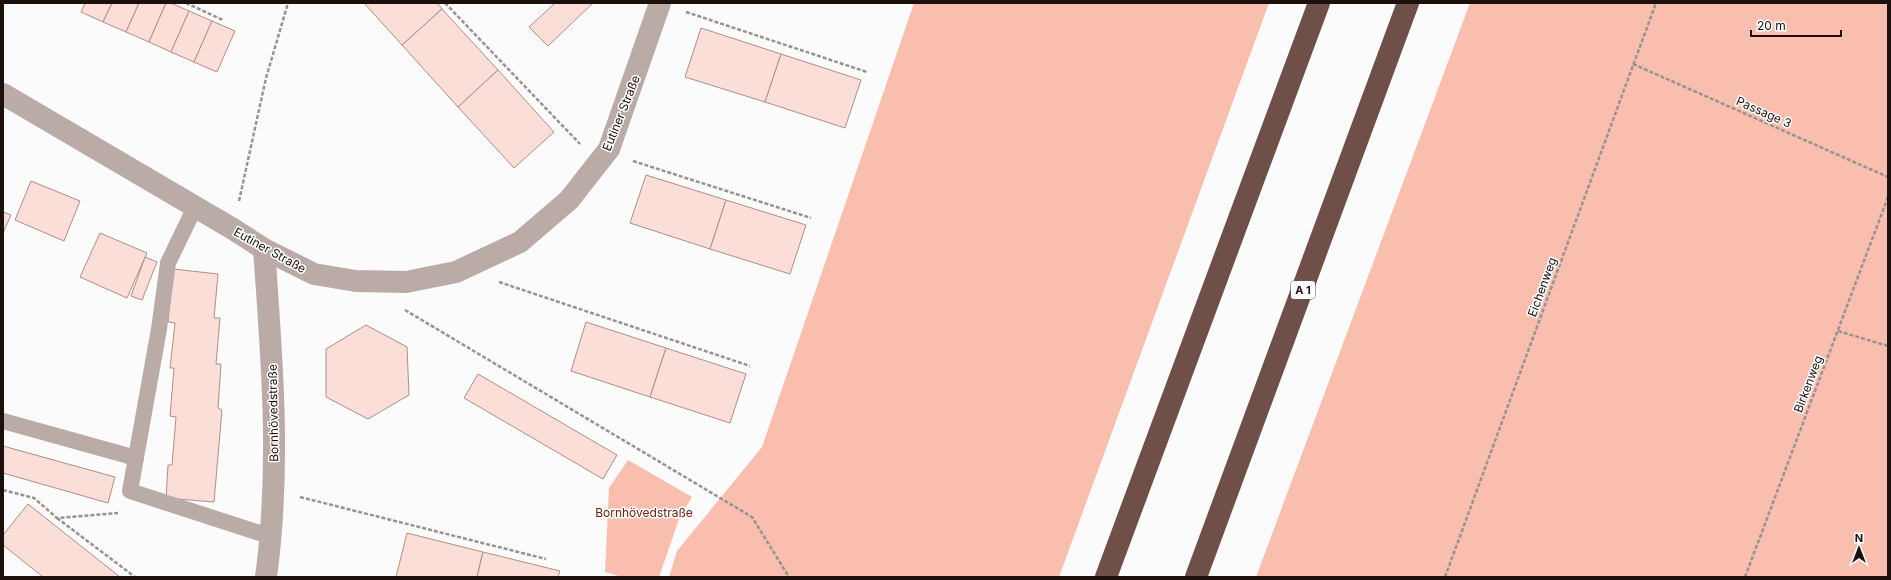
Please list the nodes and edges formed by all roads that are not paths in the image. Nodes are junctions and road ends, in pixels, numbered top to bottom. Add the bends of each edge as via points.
1 (660, 3) edge
2 (1319, 3) edge
3 (1408, 3) edge
4 (3, 94) edge
5 (195, 207) junction
6 (264, 249) junction
7 (3, 421) edge
8 (136, 458) junction
9 (272, 536) junction
10 (266, 577) edge
11 (1106, 577) edge
12 (1196, 577) edge

1 - 6 street, Eutiner Straße via 633,85 602,157 569,200 520,242 462,270 406,282 356,281 314,274
2 - 11 highway
3 - 12 highway, A 1
4 - 5 street, Eutiner Straße
5 - 6 street, Eutiner Straße
5 - 8 lane via 168,263
6 - 9 street, Bornhövedstraße via 273,384
7 - 8 lane
8 - 9 lane via 130,491
9 - 10 street, Bornhövedstraße

